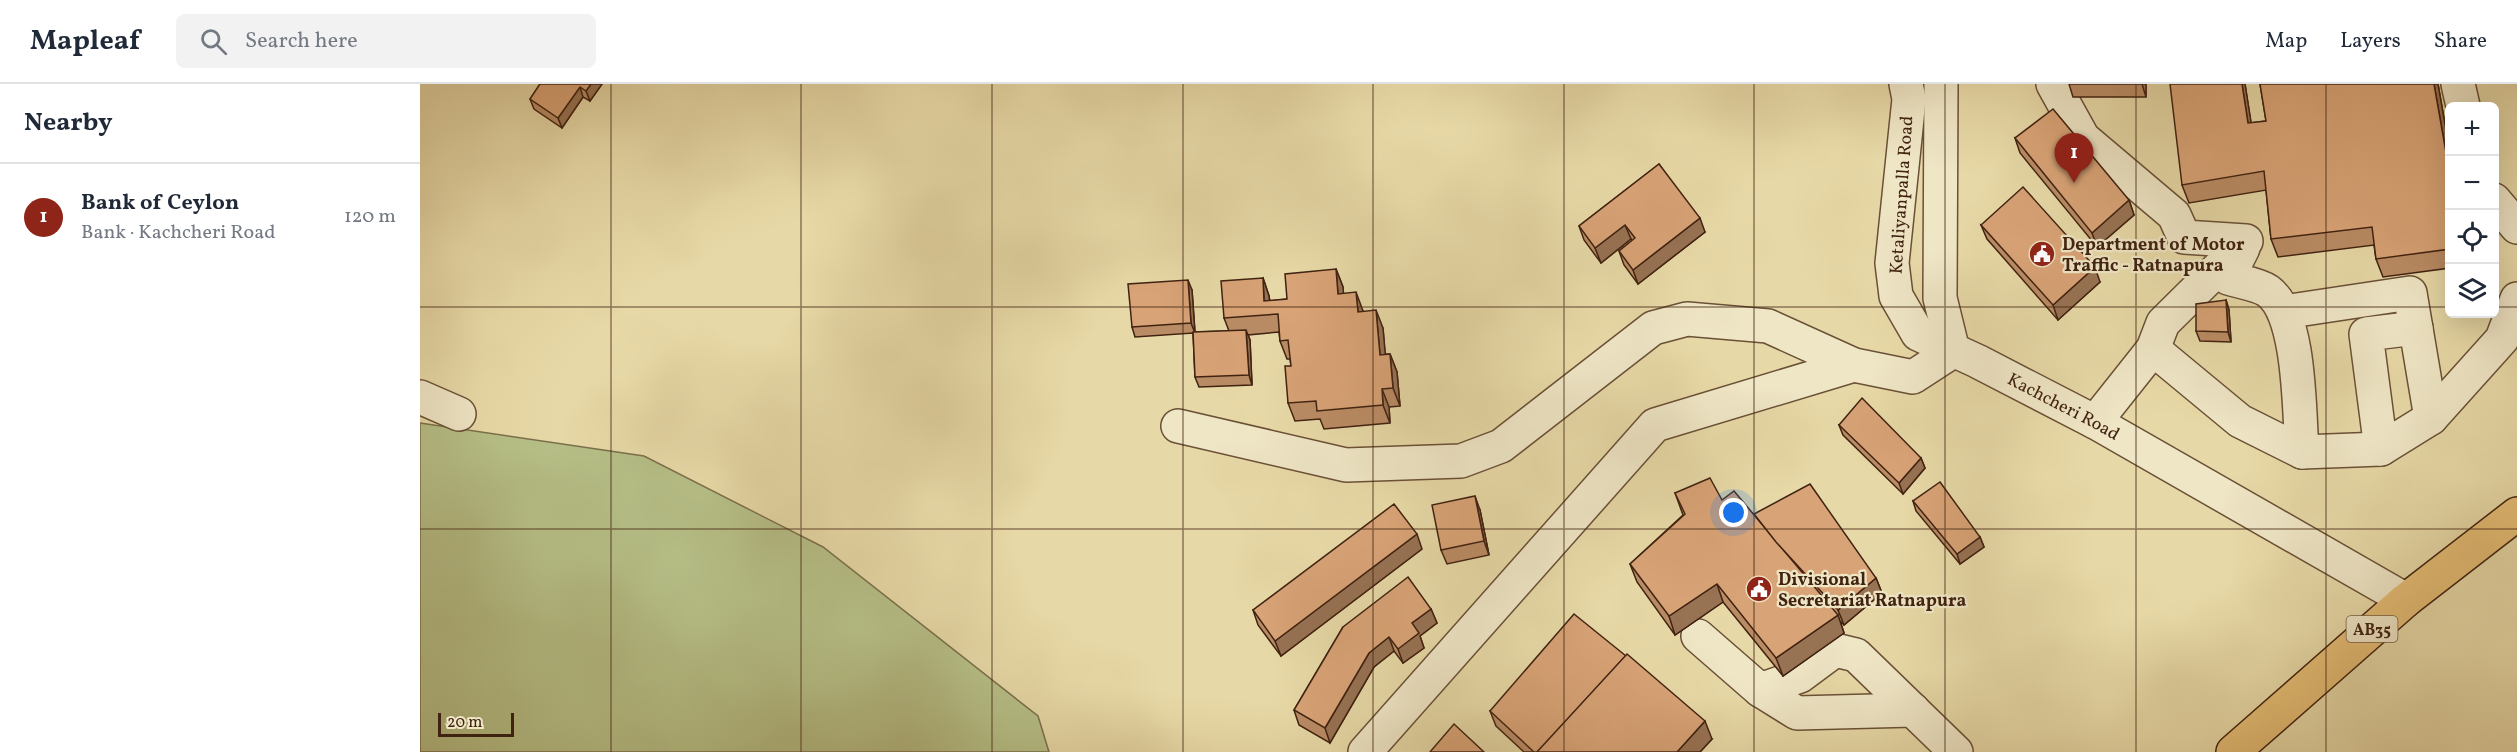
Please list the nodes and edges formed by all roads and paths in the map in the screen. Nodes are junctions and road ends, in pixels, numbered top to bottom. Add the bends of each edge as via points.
1 (1906, 84) edge
2 (1941, 84) edge
3 (2053, 84) edge
4 (2458, 84) edge
5 (2462, 102) edge
6 (2499, 206) edge
7 (2517, 227) edge
8 (2246, 241) junction
9 (2517, 299) edge
10 (2284, 312) junction
11 (2416, 328) junction
12 (2153, 349) junction
13 (1953, 351) junction
14 (1854, 365) junction
15 (420, 397) edge
16 (459, 414) dead end
17 (2431, 418) junction
18 (2095, 422) junction
19 (1178, 426) dead end
20 (2381, 449) junction
21 (2302, 452) junction
22 (2517, 513) edge
23 (2406, 600) junction
24 (1698, 636) dead end
25 (1760, 690) junction
26 (1913, 710) junction
27 (1365, 752) edge
28 (1956, 752) edge
29 (2233, 752) edge

1 - 13 street, Ketaliyanpalla Road via 1909,99 1892,262 1896,296 1918,334
2 - 13 street via 1940,298
3 - 8 street via 2083,138 2174,215 2184,237
4 - 5 street
6 - 7 street
8 - 10 street via 2228,278 2268,291
8 - 12 street via 2163,323
9 - 17 street via 2502,339
10 - 11 street via 2410,293
10 - 21 street via 2294,343
11 - 17 street
11 - 20 street via 2366,334
12 - 18 street
12 - 21 street via 2240,421
13 - 14 street via 1912,377
13 - 18 street, Kachcheri Road
14 - 19 street via 1768,326 1688,319 1653,328 1501,446 1461,461 1346,465
14 - 27 street via 1655,425
15 - 16 street
17 - 20 street
18 - 23 street, Kachcheri Road
20 - 21 street
22 - 23 main road, AB35
23 - 29 main road, AB35
24 - 25 street
25 - 26 street via 1797,713
25 - 26 street via 1800,676 1835,650 1856,655
26 - 28 street

